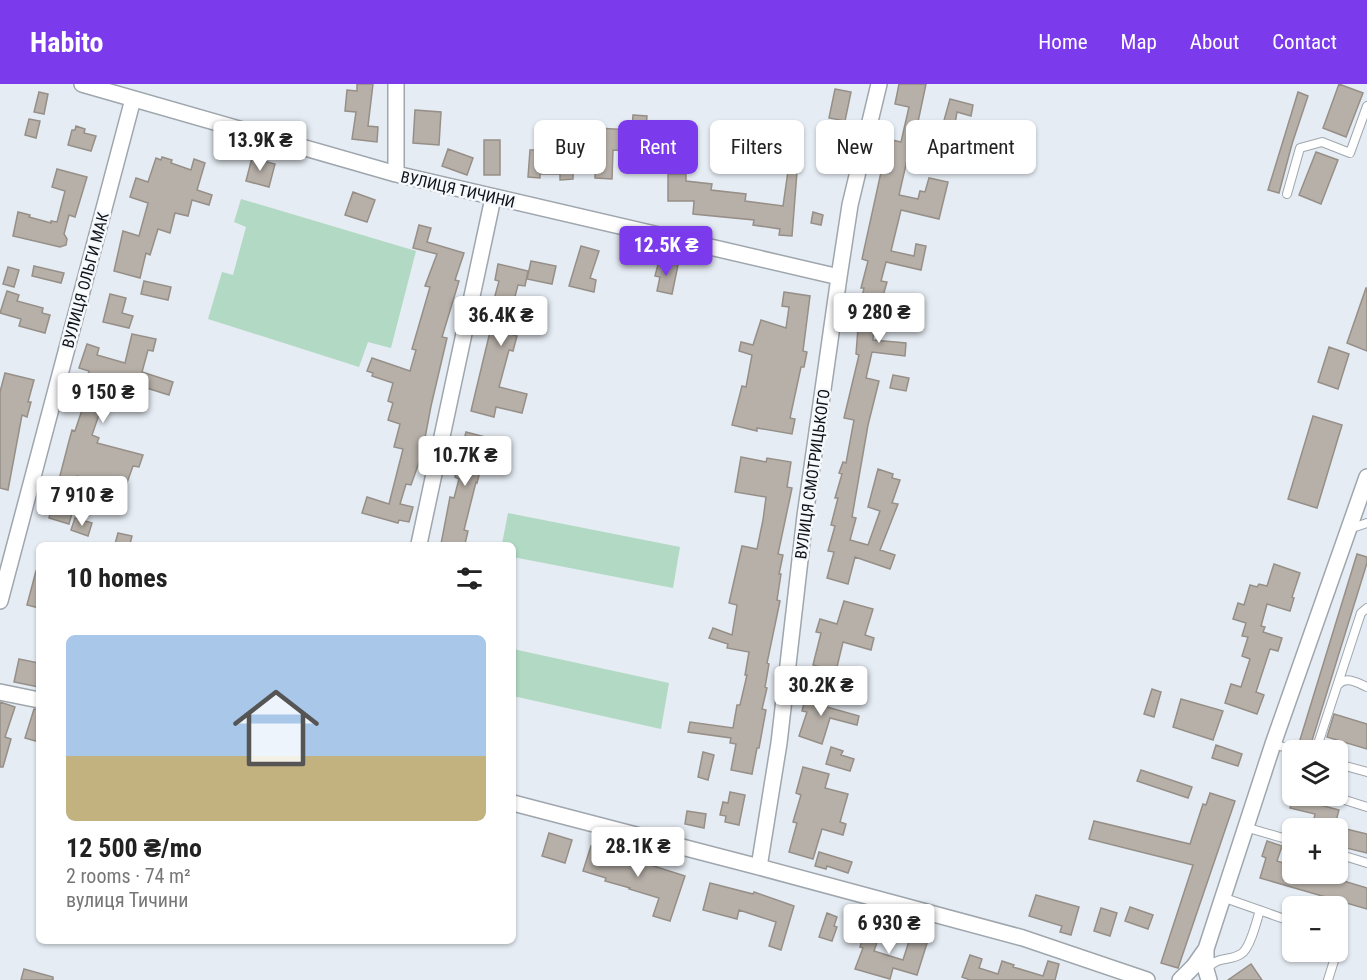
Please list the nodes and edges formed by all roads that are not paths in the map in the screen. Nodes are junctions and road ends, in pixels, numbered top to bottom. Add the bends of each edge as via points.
1 (82, 84) edge
2 (396, 84) edge
3 (879, 84) edge
4 (133, 99) junction
5 (1367, 106) edge
6 (396, 174) junction
7 (1287, 194) dead end
8 (493, 198) junction
9 (839, 277) junction
10 (1367, 477) edge
11 (1367, 523) edge
12 (1349, 529) junction
13 (419, 542) edge
14 (0, 601) edge
15 (1367, 608) edge
16 (1337, 686) junction
17 (1367, 687) edge
18 (0, 692) edge
19 (36, 699) edge
20 (1319, 740) edge
21 (1273, 744) junction
22 (1282, 747) edge
23 (1348, 767) edge
24 (1367, 772) edge
25 (1348, 801) edge
26 (516, 804) edge
27 (1367, 807) edge
28 (1245, 827) junction
29 (1282, 838) edge
30 (1348, 857) edge
31 (1367, 862) edge
32 (759, 867) junction
33 (1222, 897) junction
34 (1260, 910) junction
35 (1282, 917) edge
36 (1206, 949) junction
37 (1334, 962) edge
38 (1208, 975) edge
39 (1147, 980) edge
40 (1180, 980) edge
41 (1328, 980) edge

1 - 4 street, ВУЛИЦЯ ТИЧИНИ
2 - 6 street
3 - 9 street, ВУЛИЦЯ СМОТРИЦЬКОГО via 850,206
4 - 6 street, ВУЛИЦЯ ТИЧИНИ
4 - 14 street, ВУЛИЦЯ ОЛЬГИ МАК
5 - 7 lane via 1350,153 1322,142 1300,148
6 - 8 street, ВУЛИЦЯ ТИЧИНИ
8 - 9 street, ВУЛИЦЯ ТИЧИНИ
8 - 13 street
9 - 32 street, ВУЛИЦЯ СМОТРИЦЬКОГО via 805,516 779,743
10 - 12 street
11 - 12 lane
12 - 21 street
15 - 16 lane via 1361,613
16 - 17 lane via 1345,679
16 - 20 lane
18 - 19 street
21 - 22 lane
21 - 28 street
23 - 24 lane
25 - 27 lane
26 - 32 street
28 - 29 lane
28 - 33 street
30 - 31 lane
32 - 39 street via 1023,938
33 - 34 lane
33 - 36 street
34 - 35 lane
34 - 38 lane via 1246,949 1213,962
36 - 38 street
36 - 40 street
37 - 41 lane

